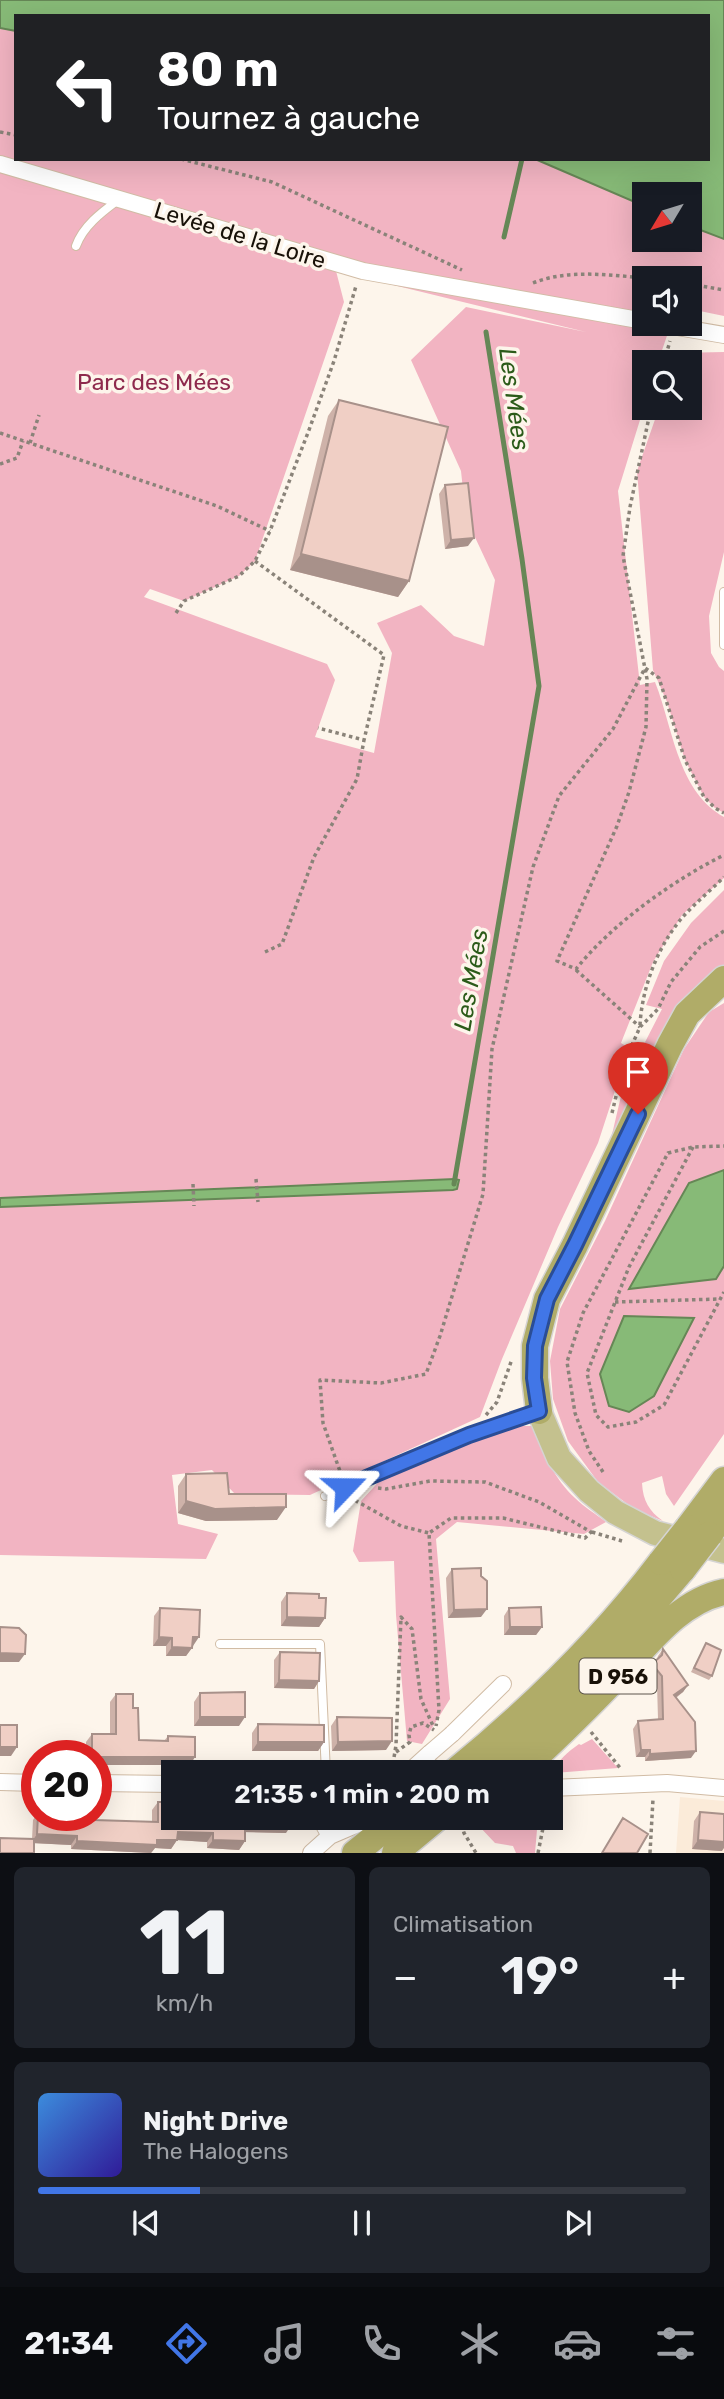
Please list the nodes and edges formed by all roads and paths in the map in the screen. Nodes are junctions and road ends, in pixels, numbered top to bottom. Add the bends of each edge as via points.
1 (189, 161) edge
2 (0, 164) edge
3 (119, 199) junction
4 (76, 246) dead end
5 (363, 271) junction
6 (632, 277) edge
7 (702, 286) edge
8 (524, 287) dead end
9 (724, 290) edge
10 (483, 293) junction
11 (632, 319) edge
12 (702, 331) edge
13 (724, 335) edge
14 (39, 415) dead end
15 (648, 420) edge
16 (0, 433) edge
17 (23, 441) junction
18 (30, 443) junction
19 (0, 464) edge
20 (270, 531) junction
21 (255, 561) junction
22 (724, 592) edge
23 (176, 612) dead end
24 (724, 645) edge
25 (645, 668) junction
26 (318, 728) dead end
27 (364, 740) junction
28 (724, 813) edge
29 (724, 855) edge
30 (724, 877) edge
31 (724, 931) edge
32 (265, 952) dead end
33 (576, 969) junction
34 (720, 984) edge
35 (640, 1027) junction
36 (724, 1146) edge
37 (693, 1147) junction
38 (256, 1180) dead end
39 (193, 1184) dead end
40 (258, 1202) dead end
41 (194, 1206) dead end
42 (724, 1292) edge
43 (720, 1299) junction
44 (615, 1302) junction
45 (320, 1380) dead end
46 (539, 1411) junction
47 (364, 1479) junction
48 (724, 1480) edge
49 (609, 1482) dead end
50 (325, 1496) dead end
51 (711, 1532) edge
52 (672, 1565) junction
53 (724, 1592) edge
54 (220, 1644) dead end
55 (503, 1684) dead end
56 (444, 1733) junction
57 (594, 1736) dead end
58 (395, 1752) junction
59 (325, 1760) edge
60 (397, 1760) edge
61 (419, 1760) edge
62 (468, 1760) edge
63 (502, 1760) edge
64 (539, 1760) edge
65 (622, 1770) dead end
66 (0, 1782) edge
67 (21, 1783) edge
68 (112, 1783) edge
69 (161, 1784) edge
70 (563, 1787) edge
71 (724, 1788) edge
72 (653, 1797) dead end
73 (327, 1830) edge
74 (344, 1830) edge
75 (383, 1830) edge
76 (433, 1830) edge
77 (459, 1830) edge
78 (543, 1830) edge
79 (330, 1836) junction
80 (311, 1853) edge
81 (355, 1853) edge
82 (395, 1853) edge
83 (476, 1853) edge
84 (538, 1853) edge
85 (650, 1853) edge

1 - 10 path via 272,182 464,271
2 - 3 street, Levée de la Loire
3 - 4 lane via 92,221
3 - 5 street, Levée de la Loire
5 - 10 street, Levée de la Loire
5 - 20 path
6 - 8 path via 590,274 547,278
7 - 9 path
10 - 11 street, Levée de la Loire
12 - 13 street
14 - 18 path
15 - 25 path via 623,556
16 - 17 path
17 - 18 path
17 - 19 path via 17,458
18 - 20 path via 217,506
20 - 21 path
21 - 23 path via 239,576 184,601
21 - 27 path via 384,655
22 - 24 lane
25 - 28 path via 659,678 685,760 704,797
25 - 33 path via 646,727 629,792 557,961
25 - 45 path via 614,729 559,796 533,867 492,1049 483,1194 426,1374 381,1383
26 - 27 path
27 - 32 path via 358,779 314,857 282,944
29 - 33 path via 663,892 590,951
30 - 35 path via 666,942 641,1003
31 - 35 path via 700,947 671,982 658,1009
33 - 35 path
34 - 46 highway via 687,1014 547,1299 535,1346
36 - 37 path
37 - 44 path
37 - 49 path via 668,1153 583,1313 567,1362 575,1413 589,1451
38 - 40 path
39 - 41 path
42 - 43 path
43 - 44 path
43 - 44 path via 664,1405 636,1422 608,1427 596,1415 587,1373
46 - 47 lane
46 - 51 main road via 559,1458 614,1512 655,1533
47 - 50 lane
47 - 56 path via 368,1487 386,1489 430,1481 485,1482 539,1502 591,1532 586,1538 503,1518 452,1518 429,1533
48 - 51 highway, D 956
51 - 52 highway, D 956, bridge
52 - 62 highway, D 956
52 - 63 highway, D 956 via 646,1613
53 - 64 highway, D 956 via 706,1596 666,1625
54 - 59 lane via 320,1644
55 - 56 street
56 - 58 path via 423,1723 411,1727 410,1742
56 - 58 path via 421,1699 412,1629 401,1618
56 - 61 street, bridge
57 - 65 path
58 - 60 path
66 - 67 street
68 - 69 street
70 - 71 street via 667,1783
72 - 85 path
73 - 79 street
74 - 79 street
75 - 81 highway
76 - 82 highway
77 - 83 path
78 - 84 path
79 - 80 street

